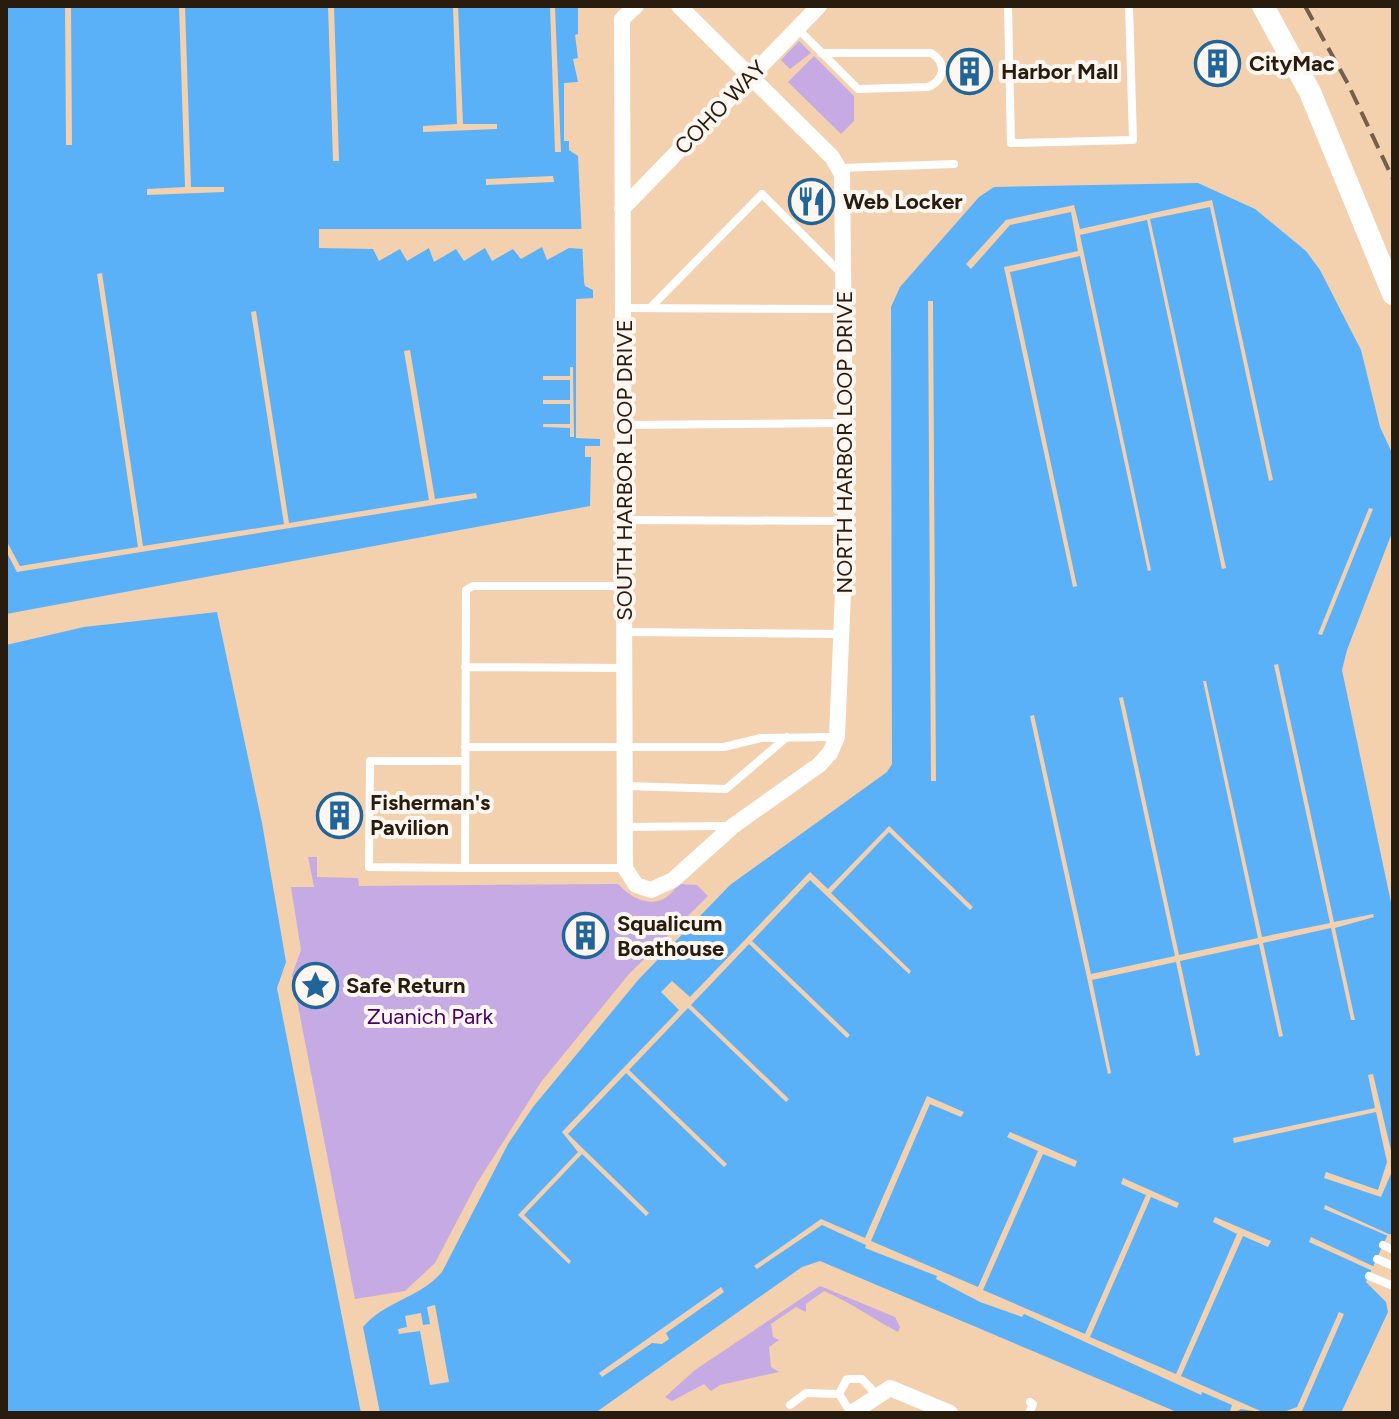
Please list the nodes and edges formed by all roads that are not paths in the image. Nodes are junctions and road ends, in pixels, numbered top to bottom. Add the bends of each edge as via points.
1 (636, 6) edge
2 (679, 6) edge
3 (819, 6) edge
4 (1008, 6) edge
5 (1129, 6) edge
6 (1263, 6) edge
7 (797, 28) junction
8 (821, 53) junction
9 (750, 76) junction
10 (954, 164) dead end
11 (840, 168) junction
12 (622, 209) junction
13 (845, 277) junction
14 (1393, 294) edge
15 (623, 308) junction
16 (650, 308) junction
17 (845, 309) junction
18 (845, 423) junction
19 (624, 425) junction
20 (624, 520) junction
21 (846, 521) junction
22 (624, 586) junction
23 (624, 632) junction
24 (843, 634) junction
25 (465, 667) junction
26 (625, 668) junction
27 (787, 737) junction
28 (837, 737) junction
29 (625, 746) junction
30 (465, 747) junction
31 (465, 761) junction
32 (625, 786) junction
33 (733, 826) junction
34 (625, 827) junction
35 (465, 868) junction
36 (625, 868) junction
37 (1383, 1245) dead end
38 (1393, 1250) edge
39 (1377, 1259) dead end
40 (1393, 1266) edge
41 (1369, 1276) dead end
42 (1393, 1286) edge
43 (839, 1394) junction
44 (876, 1394) junction
45 (1030, 1402) dead end
46 (790, 1405) dead end
47 (927, 1409) edge
48 (851, 1413) edge
49 (950, 1413) edge
50 (1029, 1413) edge

1 - 12 street, SOUTH HARBOR LOOP DRIVE via 622,19
2 - 9 street
3 - 7 street, COHO WAY
4 - 5 lane via 1011,143 1133,140
6 - 14 street via 1325,125
7 - 8 lane
7 - 9 street, COHO WAY
8 - 8 lane via 858,89 928,87 938,82 942,71 940,60 931,53
9 - 11 street
9 - 12 street, COHO WAY
10 - 11 lane
11 - 13 street, NORTH HARBOR LOOP DRIVE
12 - 15 street, SOUTH HARBOR LOOP DRIVE
13 - 16 lane via 762,194
13 - 17 street, NORTH HARBOR LOOP DRIVE
15 - 16 lane
15 - 19 street, SOUTH HARBOR LOOP DRIVE
16 - 17 lane
17 - 18 street, NORTH HARBOR LOOP DRIVE
18 - 19 lane
18 - 21 street, NORTH HARBOR LOOP DRIVE
19 - 20 street, SOUTH HARBOR LOOP DRIVE
20 - 21 lane
20 - 22 street, SOUTH HARBOR LOOP DRIVE
21 - 24 street, NORTH HARBOR LOOP DRIVE
22 - 23 street, SOUTH HARBOR LOOP DRIVE
22 - 25 lane via 468,588
23 - 24 lane
23 - 26 street, SOUTH HARBOR LOOP DRIVE
24 - 28 street, NORTH HARBOR LOOP DRIVE
25 - 26 lane
25 - 30 lane
26 - 29 street, SOUTH HARBOR LOOP DRIVE
27 - 28 lane
27 - 29 lane via 724,747
27 - 32 lane via 726,789
28 - 33 street via 819,765
29 - 30 lane
29 - 32 street, SOUTH HARBOR LOOP DRIVE
30 - 31 lane
31 - 35 lane
31 - 35 lane via 370,761 369,867
32 - 34 street, SOUTH HARBOR LOOP DRIVE
33 - 34 lane
33 - 36 street via 658,888 636,885
34 - 36 street, SOUTH HARBOR LOOP DRIVE
35 - 36 lane
37 - 38 lane
39 - 40 lane
41 - 42 lane
43 - 44 lane via 843,1382 857,1377
43 - 46 lane via 810,1392
43 - 48 lane
44 - 47 street via 893,1389
44 - 48 street
45 - 50 lane
47 - 49 street

